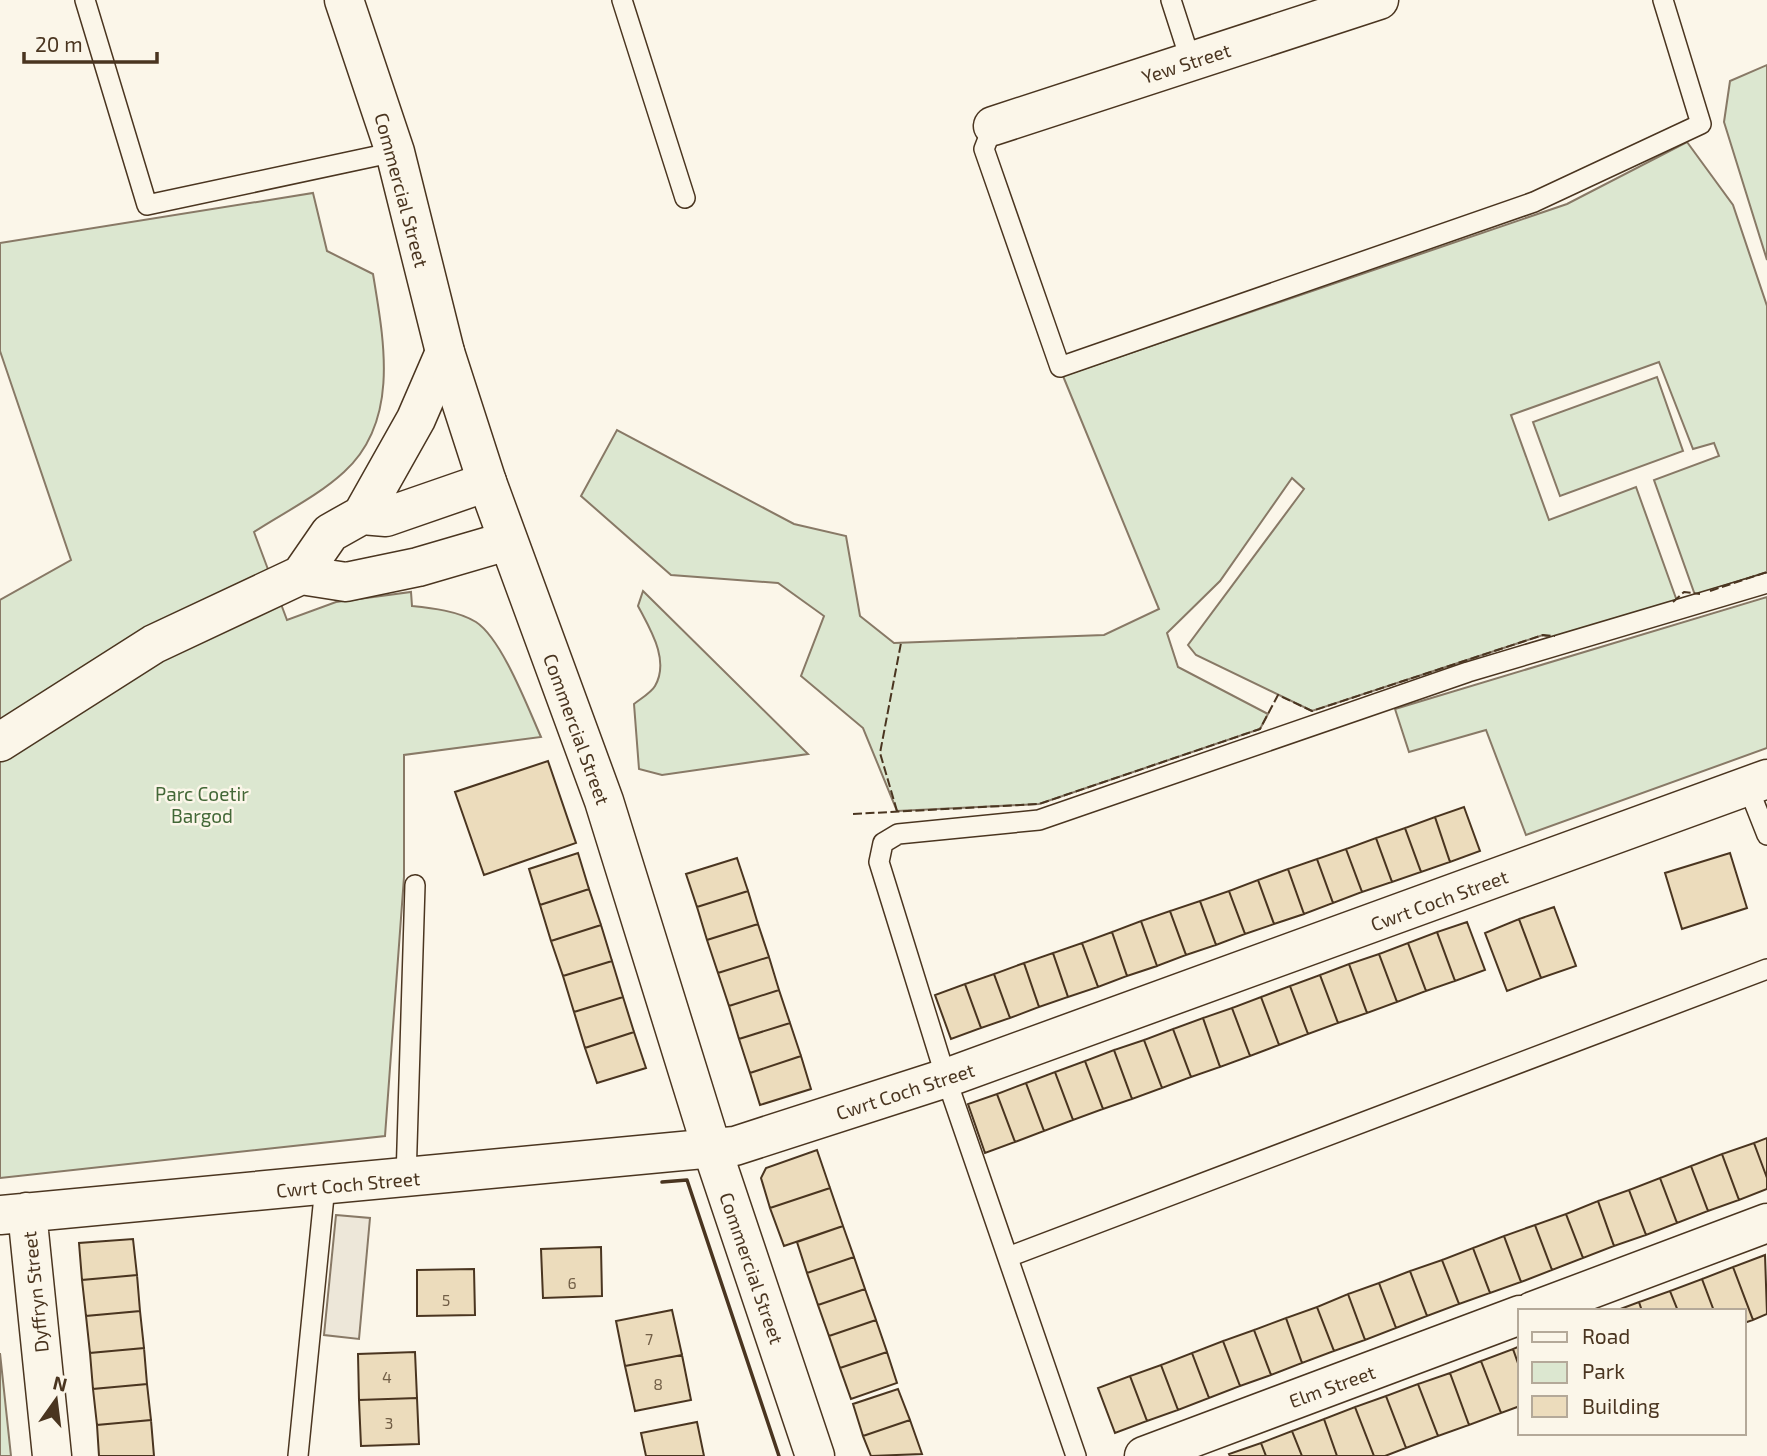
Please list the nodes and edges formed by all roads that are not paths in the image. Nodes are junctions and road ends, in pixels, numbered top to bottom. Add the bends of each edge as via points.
1 (85, 0) edge
2 (344, 0) edge
3 (622, 0) edge
4 (1171, 0) edge
5 (1379, 0) edge
6 (1663, 0) edge
7 (1191, 62) junction
8 (993, 126) joint
9 (394, 152) junction
10 (685, 198) dead end
11 (445, 352) junction
12 (487, 482) junction
13 (362, 515) junction
14 (507, 541) junction
15 (301, 575) junction
16 (1767, 583) edge
17 (0, 742) edge
18 (1757, 783) edge
19 (1767, 835) edge
20 (415, 885) dead end
21 (1767, 969) edge
22 (946, 1078) junction
23 (712, 1149) junction
24 (406, 1179) junction
25 (325, 1186) junction
26 (13, 1213) edge
27 (1767, 1223) edge
28 (1008, 1257) junction
29 (1538, 1309) edge
30 (1518, 1316) edge
31 (52, 1456) edge
32 (298, 1456) edge
33 (815, 1456) edge
34 (1076, 1456) edge
35 (1144, 1456) edge

1 - 9 lane via 147,205
2 - 9 street, Commercial Street
3 - 10 lane
4 - 7 lane
5 - 7 street, Yew Street
6 - 8 lane via 1701,124 1534,202 1060,367 984,149
7 - 8 street, Yew Street
9 - 11 street, Commercial Street
11 - 12 street, Commercial Street
11 - 13 street via 416,419
12 - 13 street via 386,517
12 - 14 street, Commercial Street
13 - 15 street via 330,533
14 - 15 street via 345,582
14 - 23 street, Commercial Street via 604,801
15 - 17 street via 154,644
16 - 22 lane via 1442,680 1039,820 898,834 883,844 879,862
18 - 19 lane
18 - 22 street, Cwrt Coch Street
20 - 24 lane
21 - 28 lane
22 - 23 street, Cwrt Coch Street via 735,1146
22 - 28 lane
23 - 24 street, Cwrt Coch Street
23 - 33 street, Commercial Street
24 - 25 street, Cwrt Coch Street
25 - 26 street, Cwrt Coch Street
25 - 32 lane
26 - 31 street, Dyffryn Street
27 - 29 street
28 - 34 lane
30 - 35 street, Elm Street

